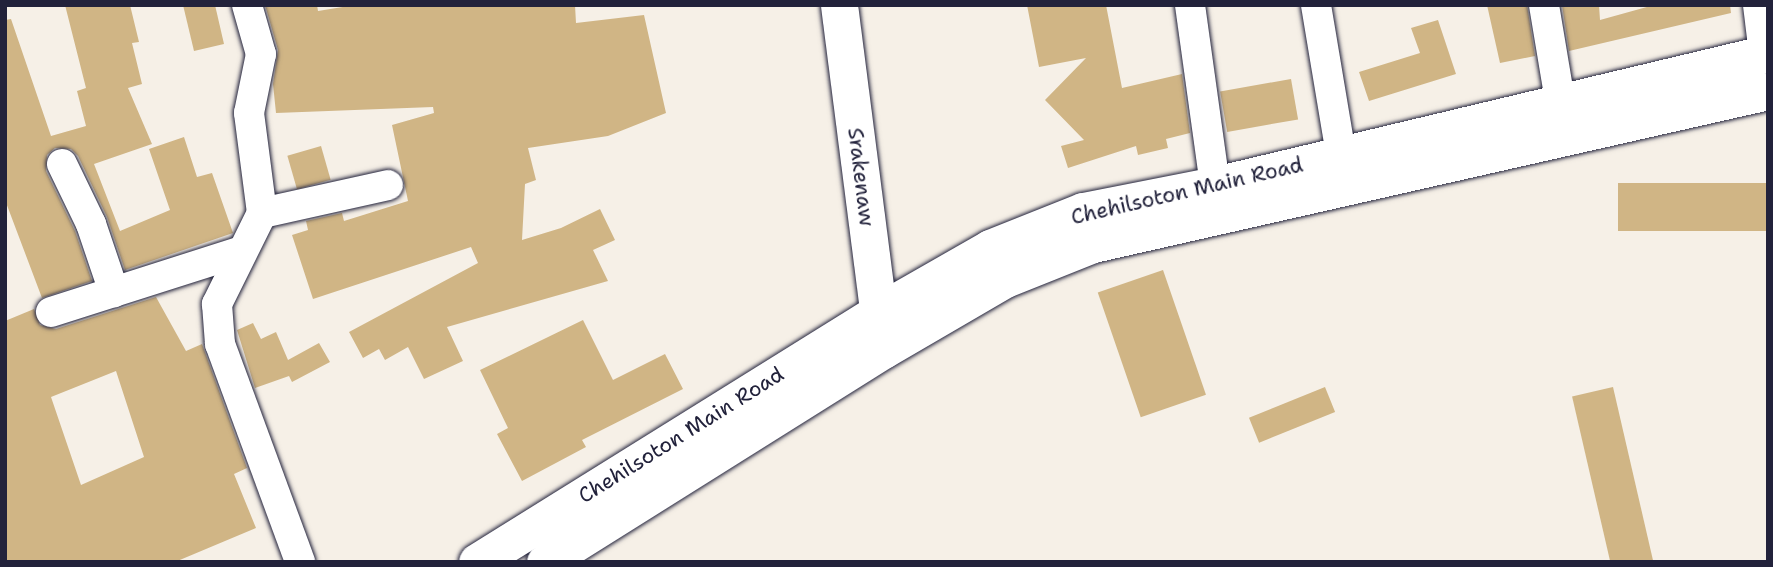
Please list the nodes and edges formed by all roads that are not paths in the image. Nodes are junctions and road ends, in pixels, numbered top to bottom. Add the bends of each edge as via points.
1 (247, 5) edge
2 (839, 5) edge
3 (1190, 5) edge
4 (1316, 5) edge
5 (1544, 5) edge
6 (1758, 5) edge
7 (1766, 54) edge
8 (1768, 91) edge
9 (1560, 102) junction
10 (1341, 154) junction
11 (62, 164) dead end
12 (388, 185) dead end
13 (1215, 185) junction
14 (262, 213) junction
15 (239, 252) junction
16 (114, 292) junction
17 (51, 312) dead end
18 (878, 312) junction
19 (883, 349) junction
20 (300, 562) edge
21 (477, 562) edge
22 (545, 562) edge

1 - 14 street via 261,54 249,113
2 - 18 main road, Srakenaw
3 - 13 street
4 - 10 street
5 - 9 street
6 - 7 street
7 - 9 main road, Chehilsoton Main Road
8 - 19 main road, Chehilsoton Main Road via 1093,244 1005,279
9 - 10 main road, Chehilsoton Main Road
10 - 13 main road, Chehilsoton Main Road
11 - 16 street via 91,225
12 - 14 street
13 - 18 main road, Chehilsoton Main Road via 1083,211 990,248
14 - 15 street
15 - 16 street
15 - 20 street via 217,304 220,344 239,406
16 - 17 street
18 - 19 main road, Srakenaw
18 - 21 main road, Chehilsoton Main Road
19 - 22 main road, Chehilsoton Main Road

